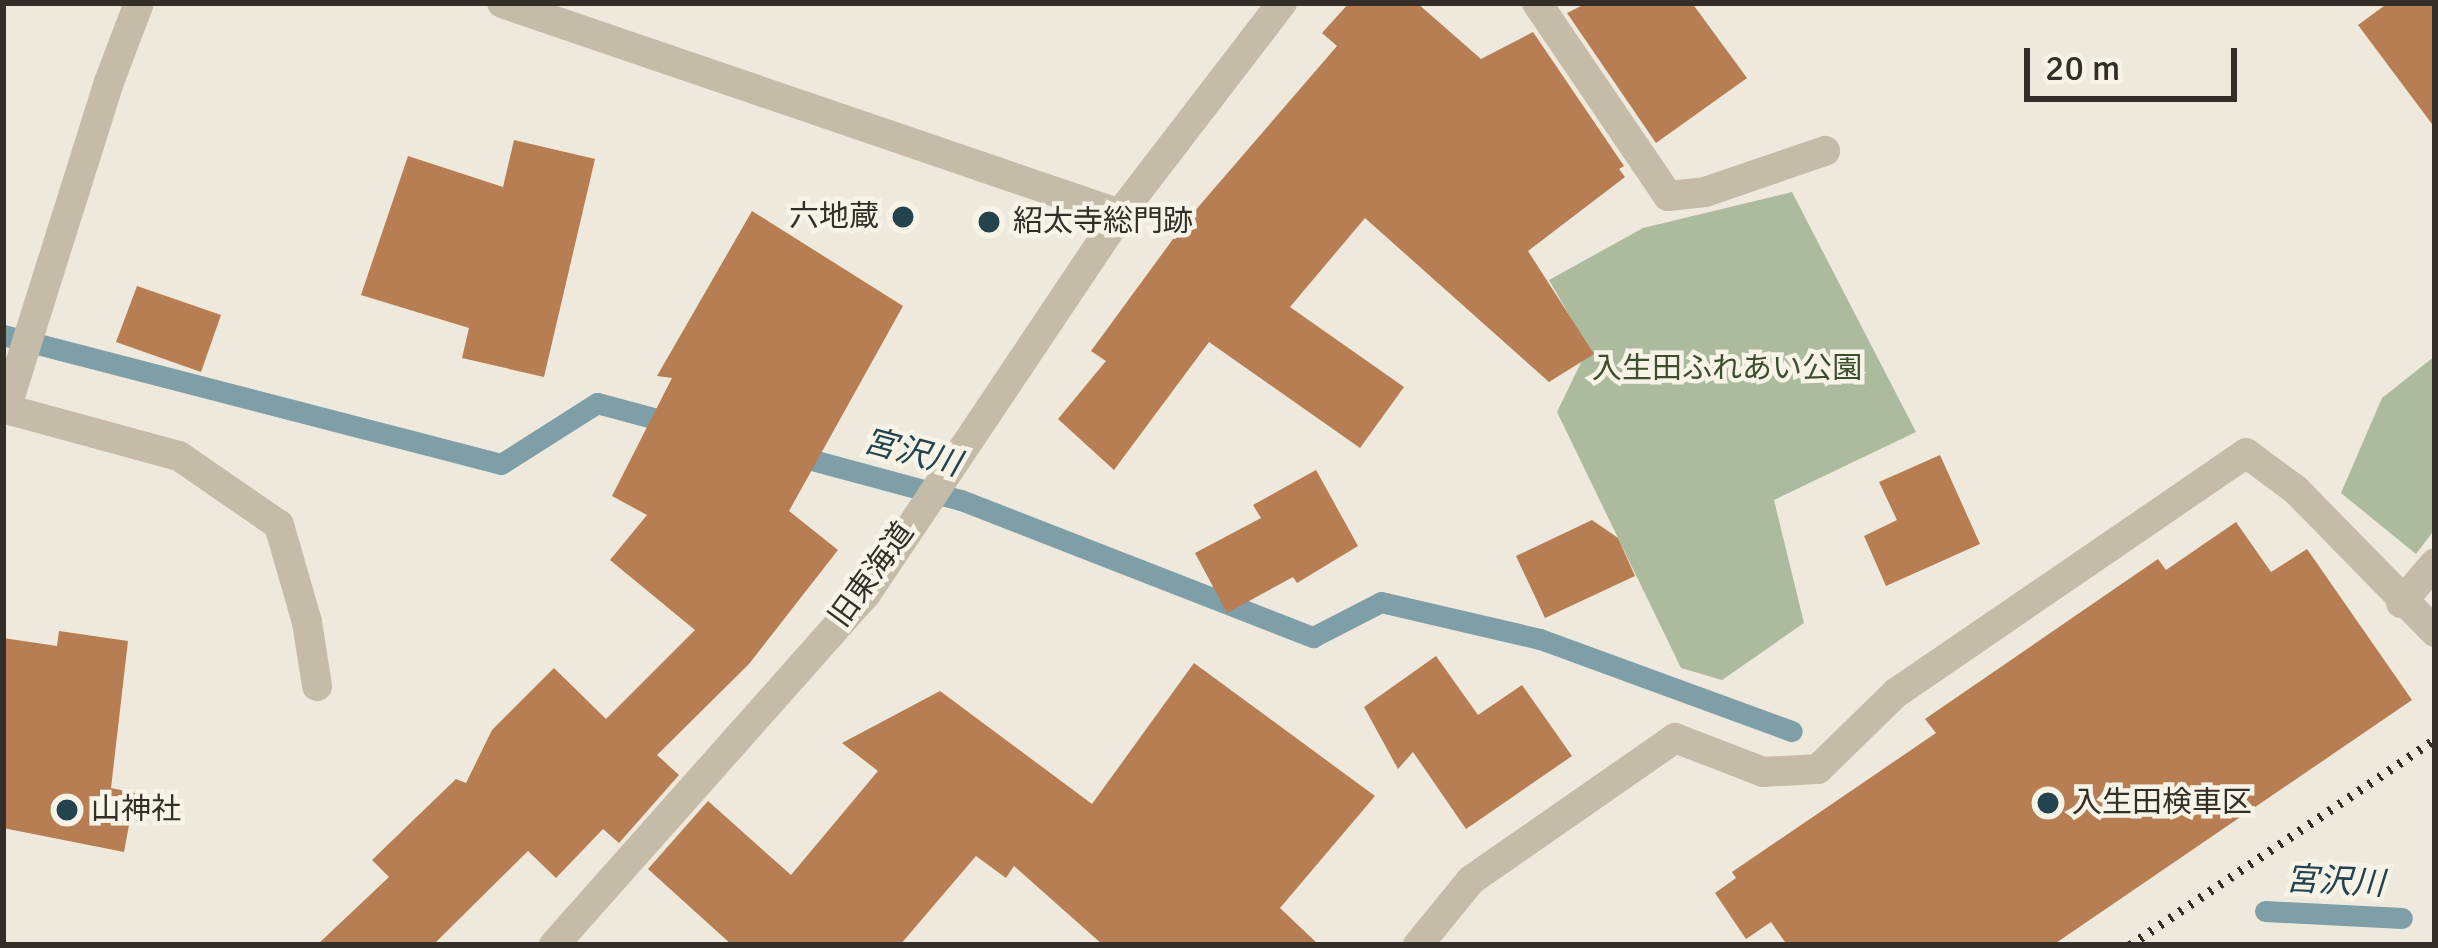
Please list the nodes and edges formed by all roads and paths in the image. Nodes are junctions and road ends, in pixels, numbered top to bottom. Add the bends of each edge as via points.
1 (139, 3) edge
2 (502, 3) edge
3 (1282, 3) edge
4 (1537, 3) edge
5 (1825, 151) dead end
6 (1120, 214) junction
7 (2435, 563) edge
8 (2401, 603) junction
9 (2435, 632) edge
10 (317, 686) dead end
11 (554, 945) edge
12 (1418, 945) edge

1 - 10 street via 7,409 179,456 279,525
2 - 6 street
3 - 6 street, 旧東海道
4 - 5 street via 1668,196 1705,192
6 - 11 street, 旧東海道 via 866,593
7 - 8 street
8 - 9 street
8 - 12 street via 2296,490 2246,453 1896,693 1818,769 1762,772 1675,738 1471,880

